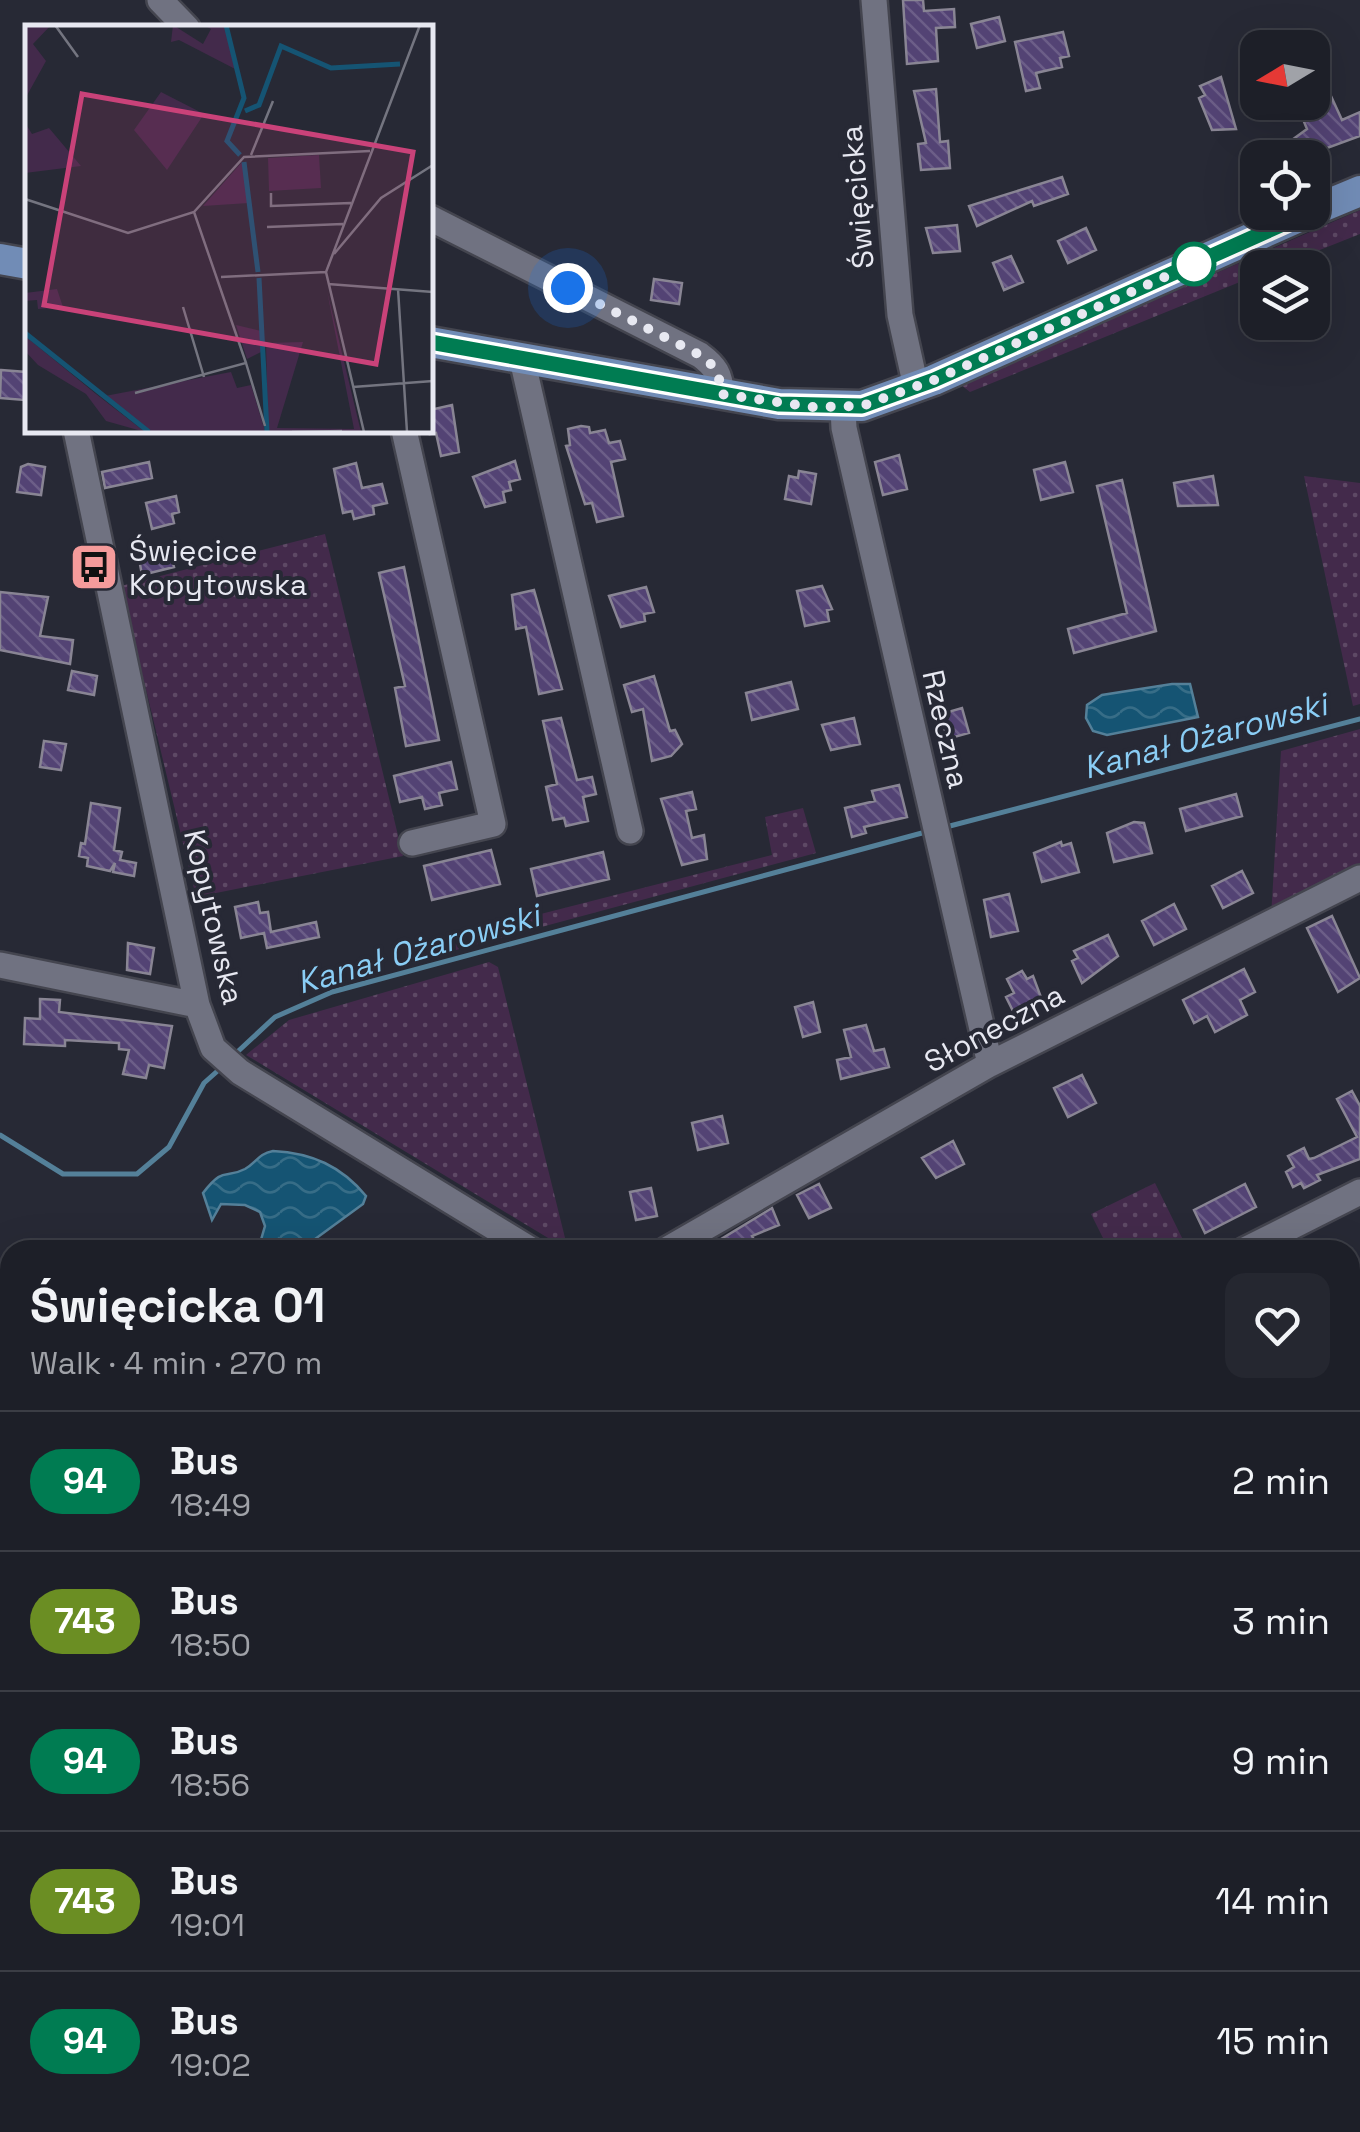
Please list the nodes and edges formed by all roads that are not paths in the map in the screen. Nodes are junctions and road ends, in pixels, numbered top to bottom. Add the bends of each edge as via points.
1 (160, 0) edge
2 (874, 0) edge
3 (184, 25) edge
4 (1360, 190) edge
5 (1330, 203) edge
6 (432, 219) edge
7 (1270, 230) edge
8 (0, 259) edge
9 (25, 263) edge
10 (432, 342) edge
11 (522, 359) junction
12 (916, 387) junction
13 (720, 394) junction
14 (844, 409) junction
15 (76, 432) edge
16 (404, 432) edge
17 (630, 831) dead end
18 (412, 842) dead end
19 (1360, 878) edge
20 (0, 965) edge
21 (197, 1005) junction
22 (990, 1064) junction
23 (1360, 1192) edge
24 (515, 1240) edge
25 (683, 1240) edge
26 (1265, 1240) edge

1 - 3 street
2 - 12 street, Święcicka via 900,315
4 - 5 main road
6 - 13 street via 700,355 721,379
7 - 12 main road
8 - 9 main road
10 - 11 main road
11 - 13 main road
11 - 17 street
12 - 14 main road
13 - 14 main road
14 - 22 street, Rzeczna
15 - 21 street, Kopytowska
16 - 18 street via 493,824
19 - 22 street, Słoneczna
20 - 21 street
21 - 24 street, Kopytowska via 213,1048 228,1061
22 - 25 street, Słoneczna
23 - 26 street

